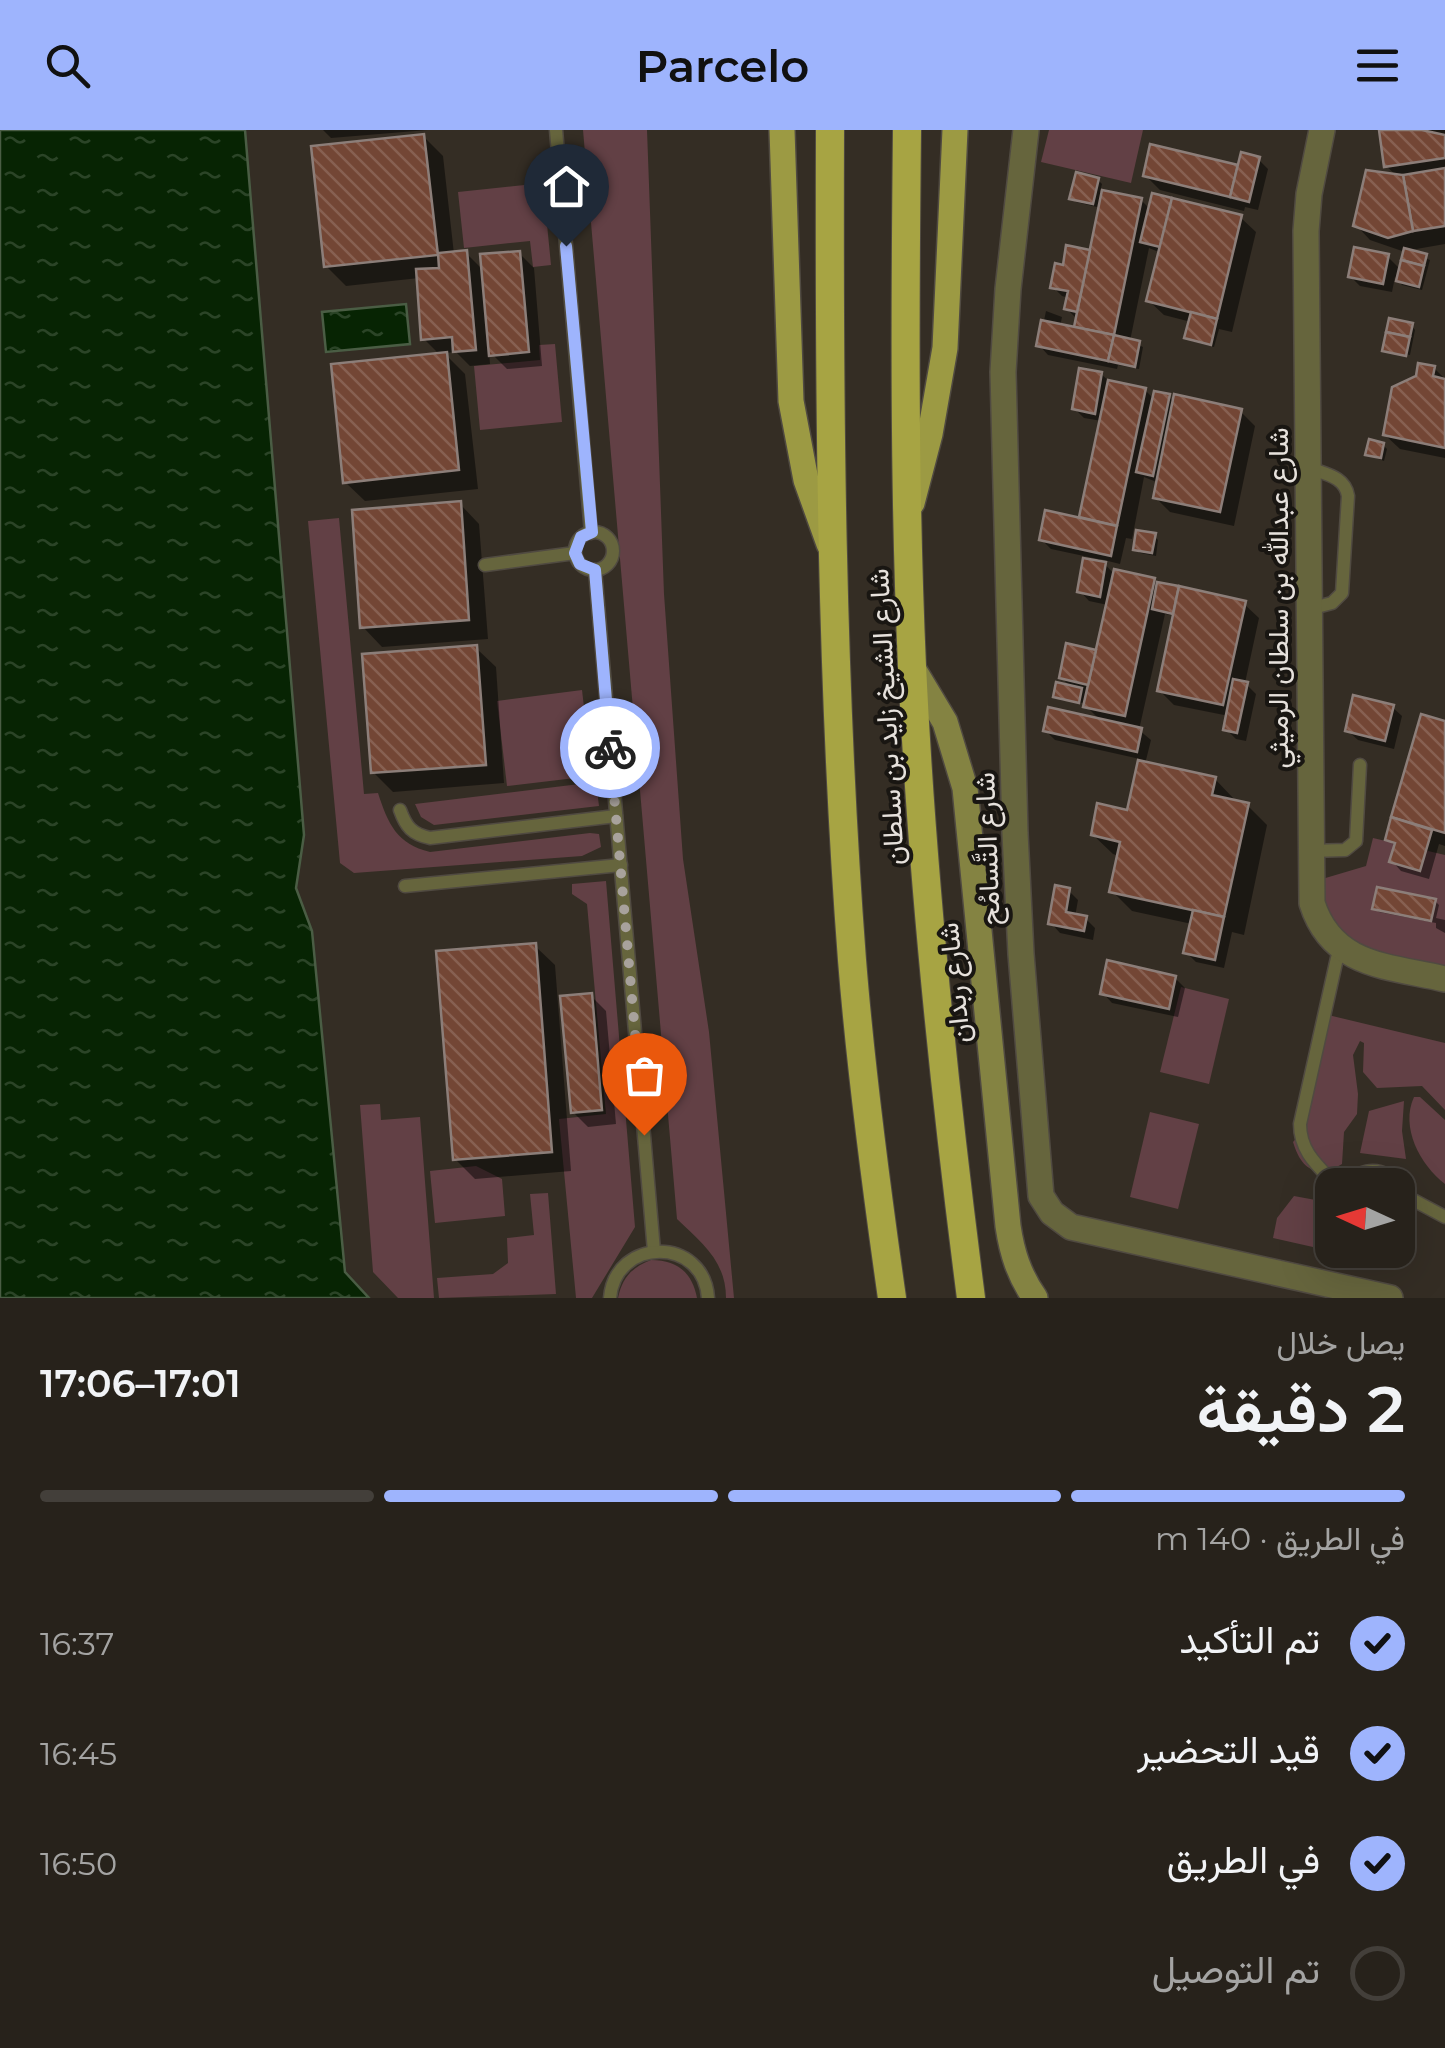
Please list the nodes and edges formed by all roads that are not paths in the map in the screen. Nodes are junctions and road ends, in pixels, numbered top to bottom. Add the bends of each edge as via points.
1 (556, 130) edge
2 (782, 130) edge
3 (830, 130) edge
4 (907, 130) edge
5 (956, 130) edge
6 (1026, 130) edge
7 (1322, 130) edge
8 (1307, 467) junction
9 (908, 518) junction
10 (592, 532) junction
11 (575, 553) junction
12 (833, 555) junction
13 (485, 564) dead end
14 (595, 570) junction
15 (1308, 609) junction
16 (912, 668) junction
17 (1360, 765) dead end
18 (400, 810) dead end
19 (616, 816) junction
20 (1310, 852) junction
21 (621, 865) junction
22 (406, 886) dead end
23 (1337, 958) dead end
24 (1445, 979) edge
25 (1320, 1168) edge
26 (1415, 1201) edge
27 (1445, 1217) edge
28 (654, 1251) junction
29 (610, 1298) edge
30 (708, 1298) edge
31 (892, 1298) edge
32 (971, 1298) edge
33 (1035, 1298) edge
34 (1390, 1298) edge

1 - 10 lane
2 - 12 main road via 790,401 806,480
3 - 12 highway, شارع الشيخ زايد بن سلطان
4 - 9 highway, شارع الشيخ زايد بن سلطان
5 - 9 main road via 944,348
6 - 34 street, شارع التَّسامُح via 1002,372 1016,850 1042,1196 1071,1227
7 - 8 street, شارع عبدالله بن سلطان الرميثي via 1306,223
8 - 15 street, شارع عبدالله بن سلطان الرميثي
8 - 15 lane via 1340,479 1348,496 1342,593
9 - 16 highway, شارع الشيخ زايد بن سلطان
10 - 11 lane via 581,537
10 - 14 lane via 605,536 613,553
11 - 13 lane
11 - 14 lane via 580,564
12 - 31 highway, شارع الشيخ زايد بن سلطان via 852,961
14 - 19 lane
15 - 20 street, شارع عبدالله بن سلطان الرميثي
16 - 32 highway, شارع الشيخ زايد بن سلطان via 950,1138
16 - 33 main road, شارع ربدان via 945,722 965,788 1008,1226 1012,1254
17 - 20 lane via 1356,841 1346,850
18 - 19 lane via 406,826 430,838
19 - 21 lane
20 - 24 street, شارع عبدالله بن سلطان الرميثي via 1312,903 1331,940 1357,959
21 - 22 lane
21 - 28 lane
23 - 25 lane via 1300,1124 1302,1145
26 - 27 lane
28 - 29 lane via 624,1265
28 - 30 lane via 694,1264

